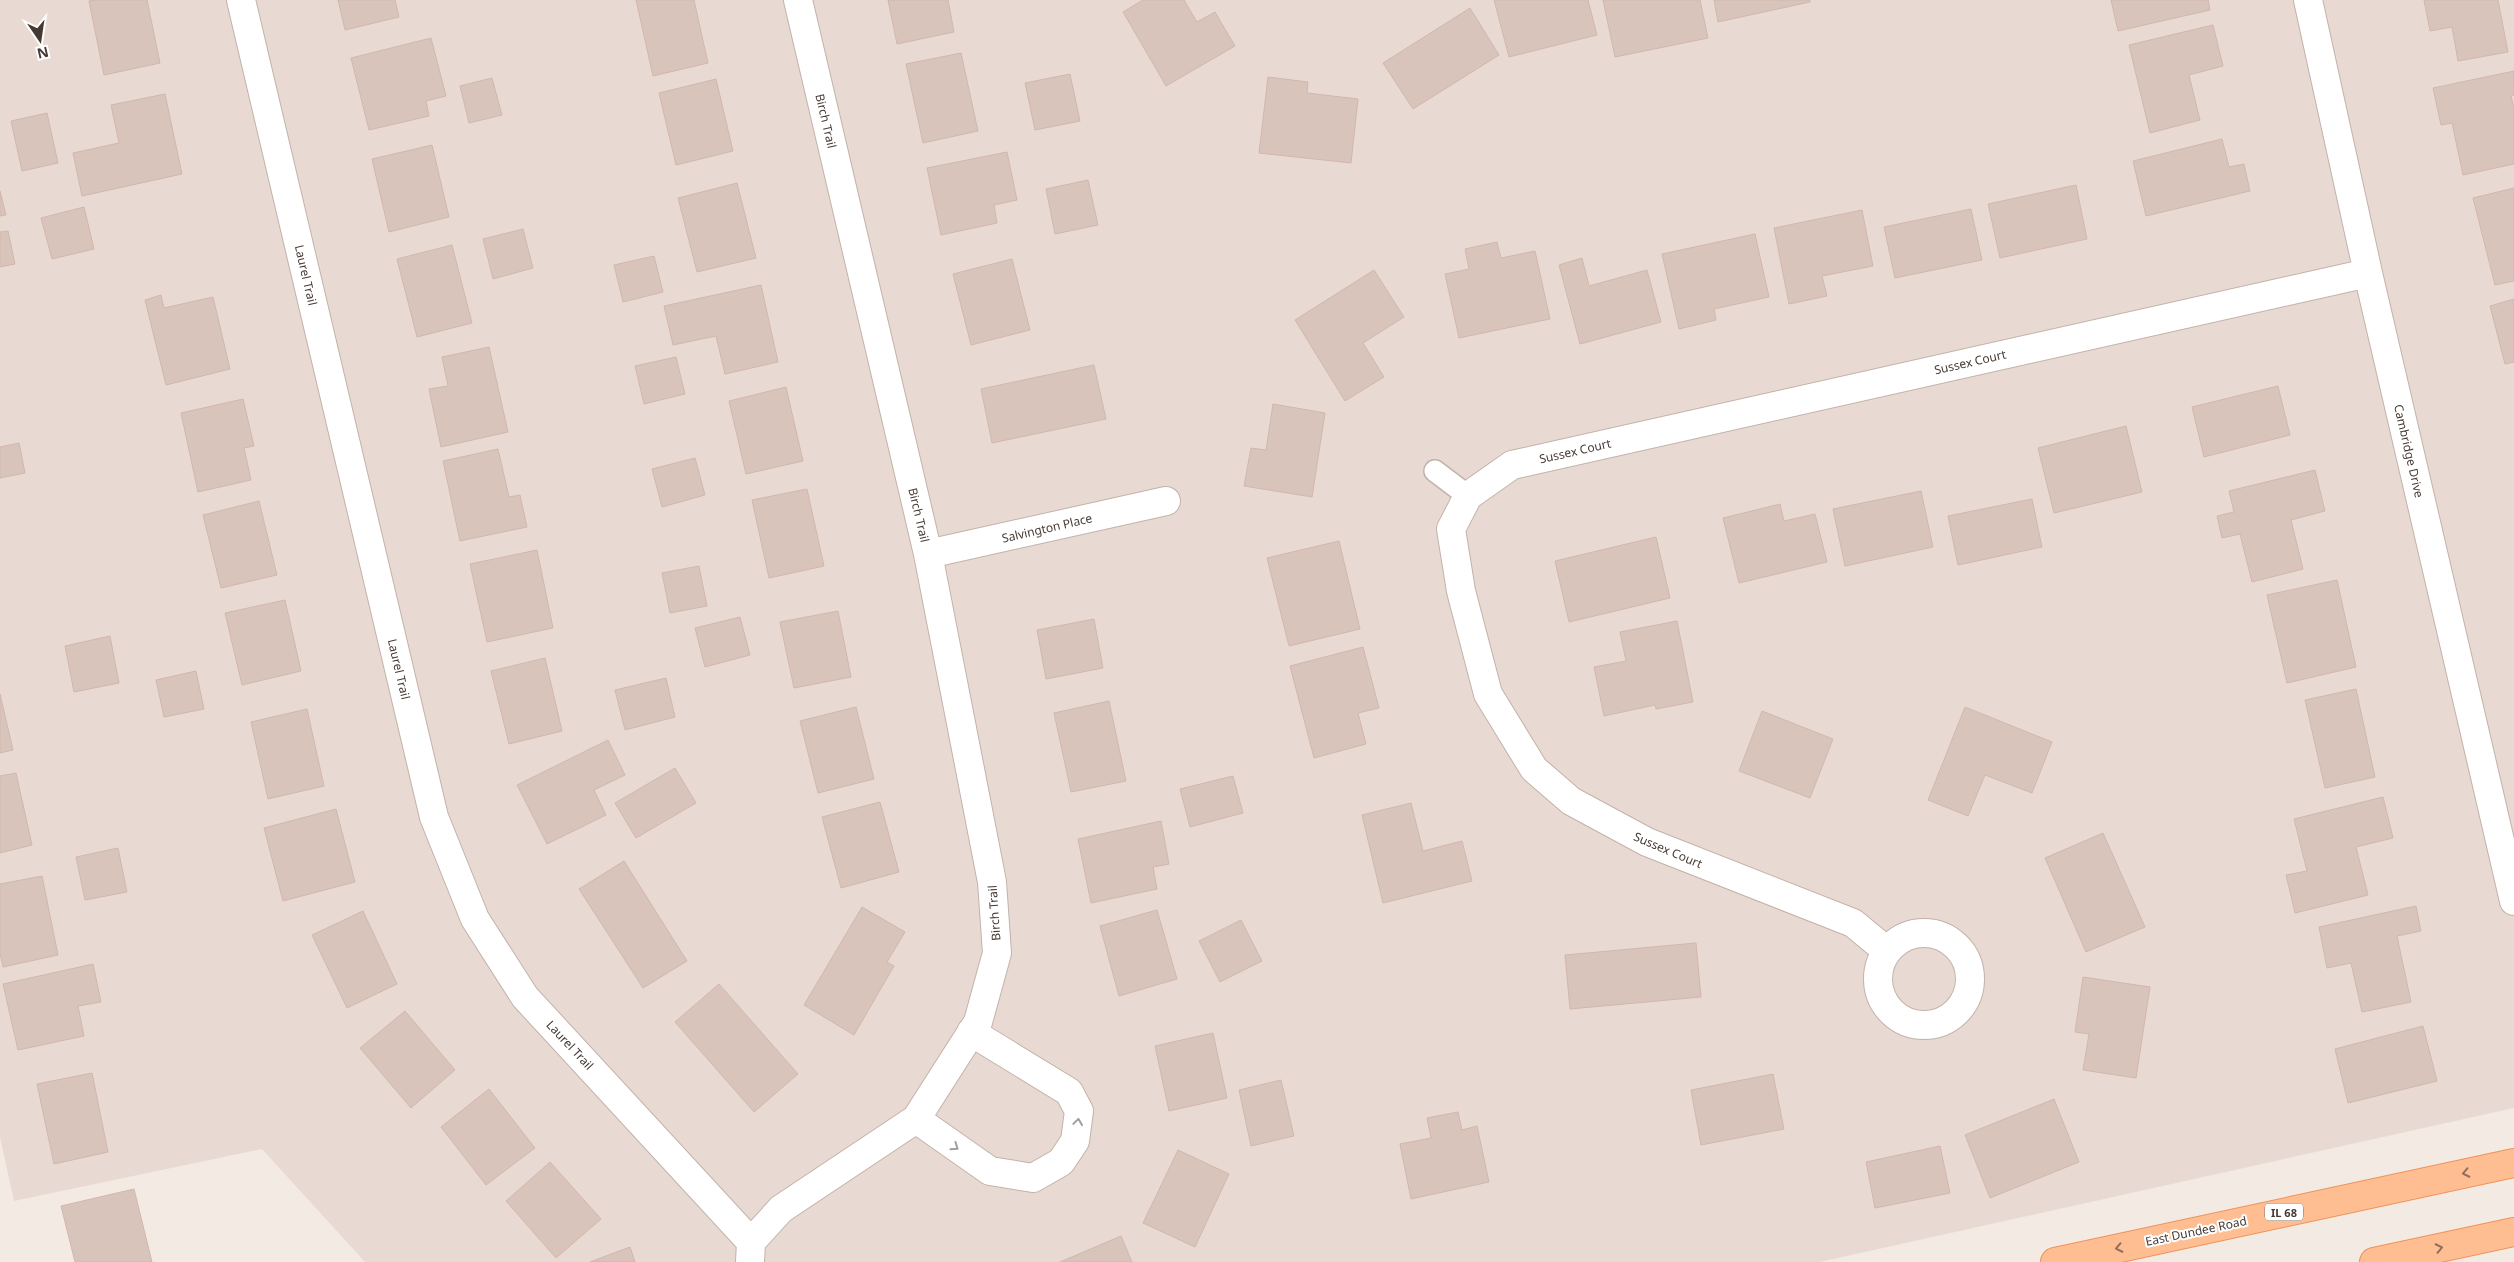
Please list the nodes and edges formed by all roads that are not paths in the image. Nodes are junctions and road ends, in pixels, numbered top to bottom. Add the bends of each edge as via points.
1 (241, 0) edge
2 (798, 0) edge
3 (2308, 0) edge
4 (2368, 273) junction
5 (1435, 471) dead end
6 (1468, 496) junction
7 (1166, 501) dead end
8 (928, 554) junction
9 (2514, 901) edge
10 (1887, 951) dead end
11 (971, 1032) junction
12 (916, 1119) junction
13 (2514, 1163) edge
14 (2514, 1232) edge
15 (750, 1252) edge
16 (2055, 1262) edge
17 (2374, 1262) edge

1 - 15 street, Laurel Trail via 434,818 472,909 525,997
2 - 8 street, Birch Trail
3 - 4 street, Cambridge Drive
4 - 6 street, Sussex Court via 1512,465
4 - 9 street, Cambridge Drive
5 - 6 lane
6 - 10 street, Sussex Court via 1451,529 1461,591 1488,694 1534,769 1571,801 1647,842 1853,923
7 - 8 street, Salvington Place
8 - 11 street, Birch Trail via 992,882 997,953 978,1022
11 - 12 street, Birch Trail
12 -> 11 street via 990,1171 1033,1178 1061,1162 1076,1140 1080,1112 1069,1092
12 - 15 street, Birch Trail via 781,1209
13 -> 16 main road, East Dundee Road / IL 68
17 -> 14 main road

